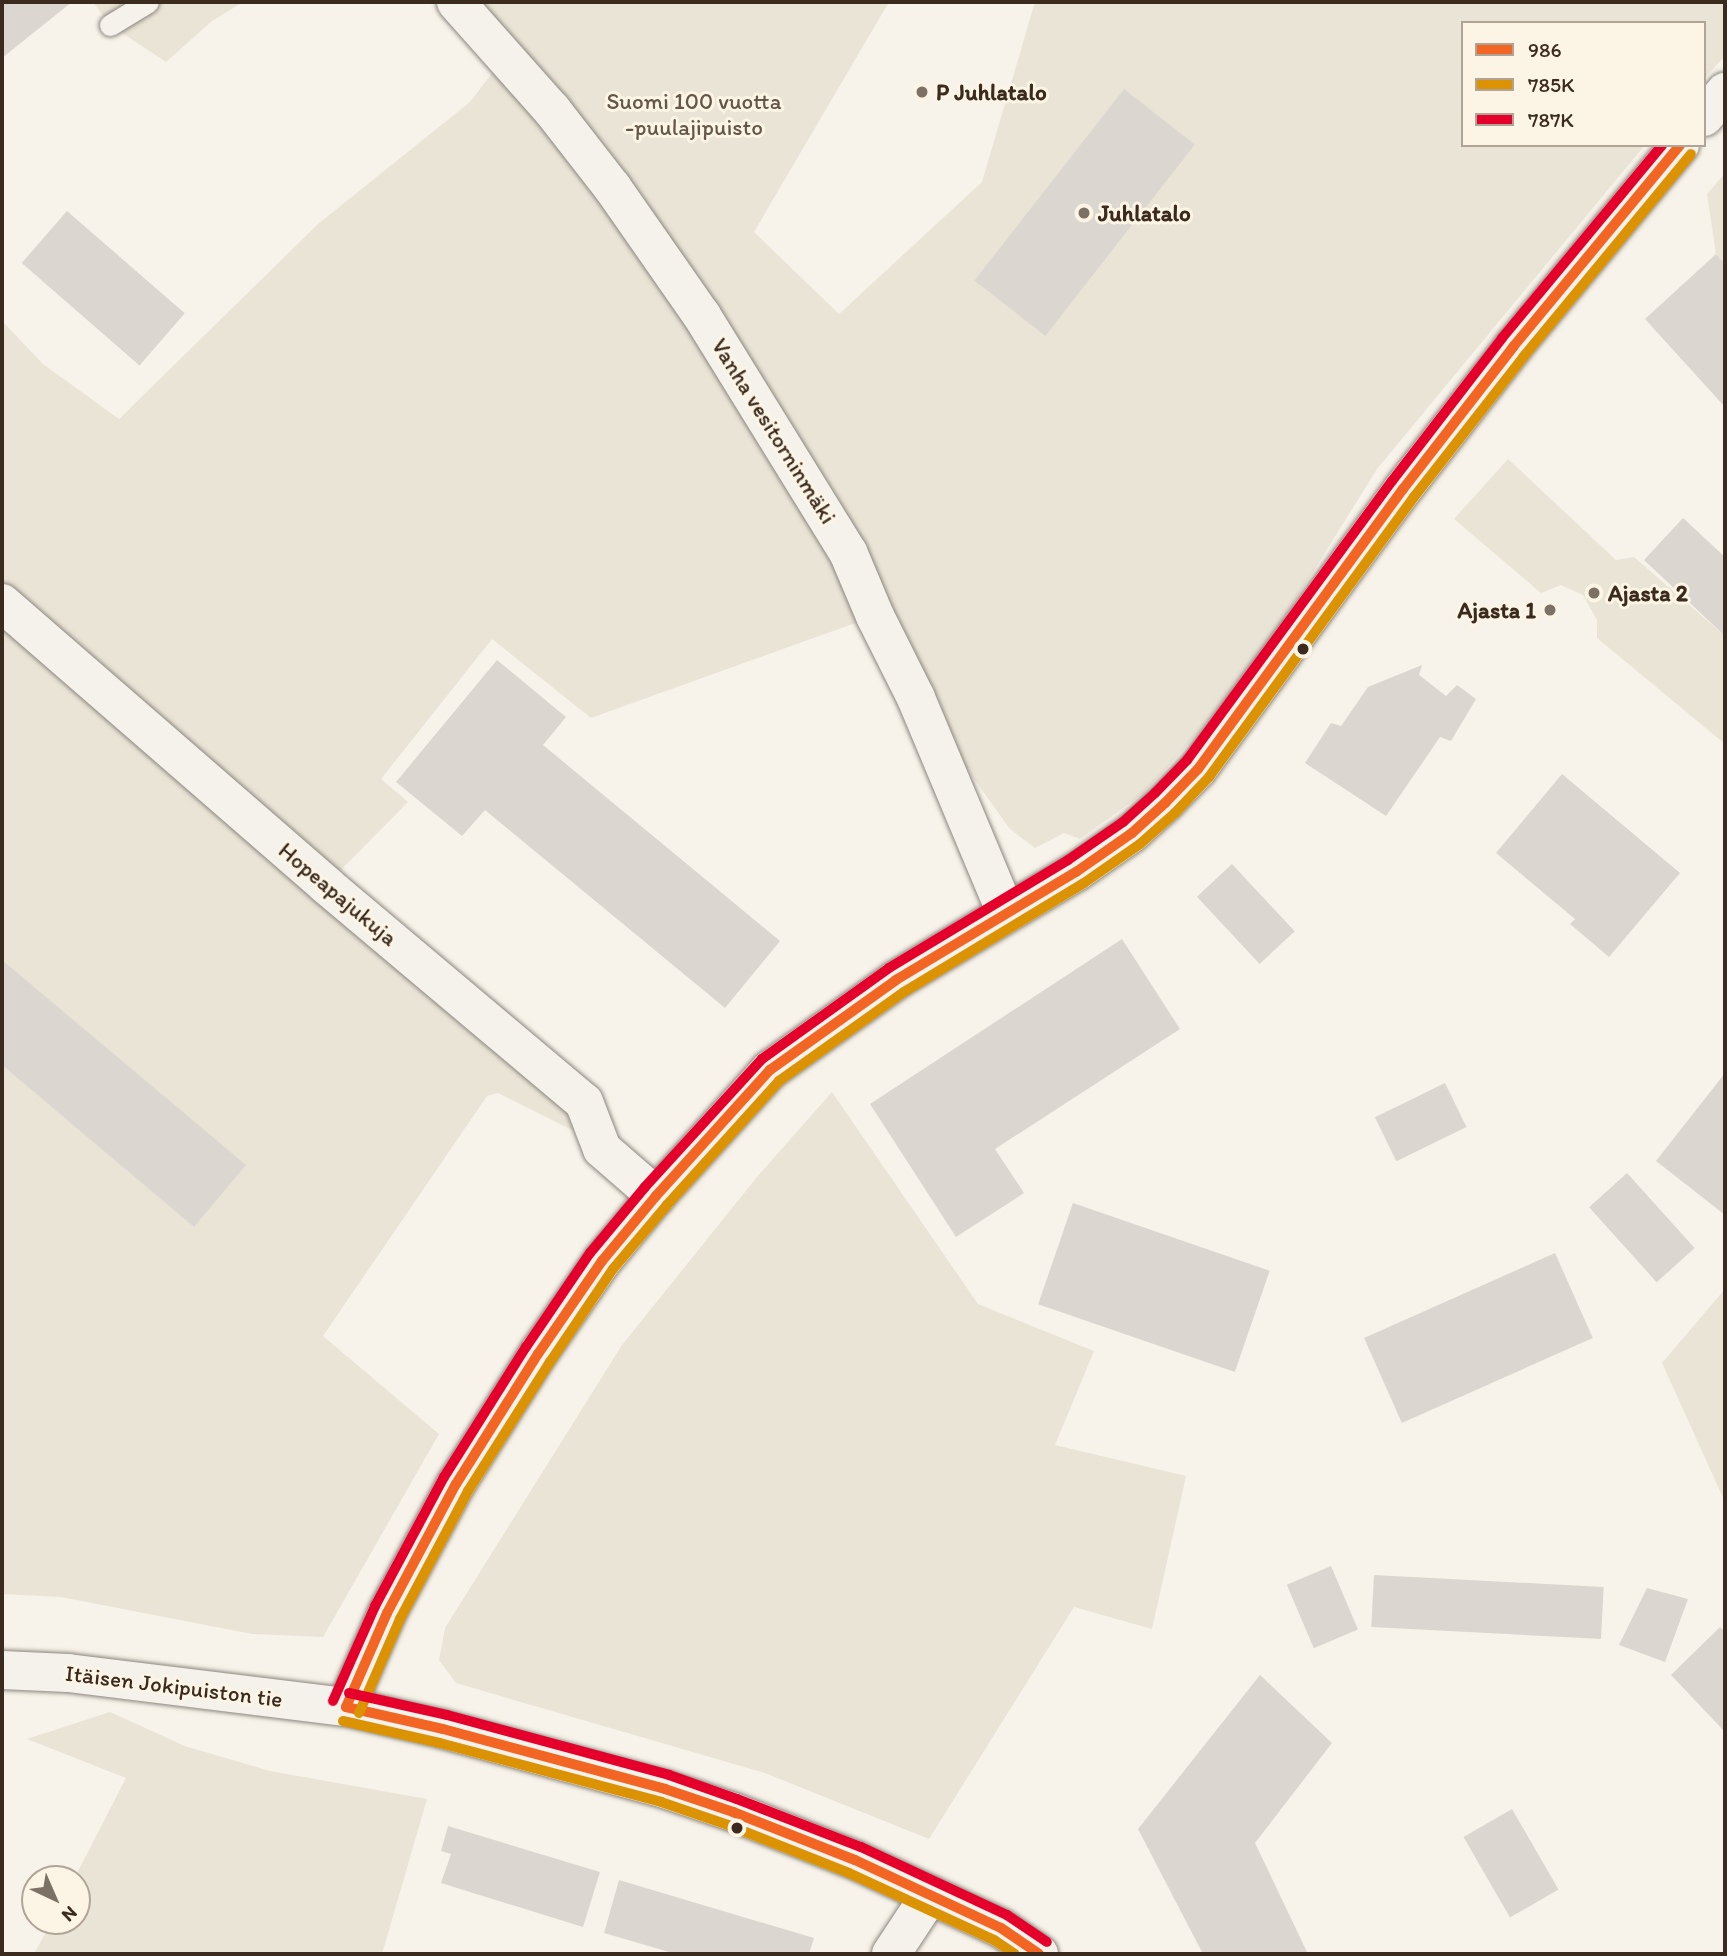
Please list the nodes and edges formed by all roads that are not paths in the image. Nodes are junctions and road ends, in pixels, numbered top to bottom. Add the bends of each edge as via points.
1 (148, 2) edge
2 (456, 2) edge
3 (110, 25) dead end
4 (1725, 92) edge
5 (1706, 115) edge
6 (1678, 147) edge
7 (2, 603) edge
8 (1006, 913) junction
9 (656, 1196) junction
10 (2, 1670) edge
11 (346, 1707) junction
12 (930, 1895) junction
13 (891, 1954) edge
14 (1039, 1954) edge

1 - 3 lane
2 - 8 street, Vanha vesitorninmäki via 552,110 612,187 707,323 834,528 916,698
4 - 5 street
6 - 8 street via 1403,489 1198,769 1132,833
7 - 9 street, Hopeapajukuja via 584,1102 602,1149
8 - 9 street via 896,980 770,1070
9 - 11 street via 595,1272 456,1484 387,1614
10 - 11 street, Itäisen Jokipuiston tie via 68,1673
11 - 12 street, Itäisen Jokipuiston tie via 665,1789 855,1860
12 - 13 street
12 - 14 street, Itäisen Jokipuiston tie via 1001,1928

